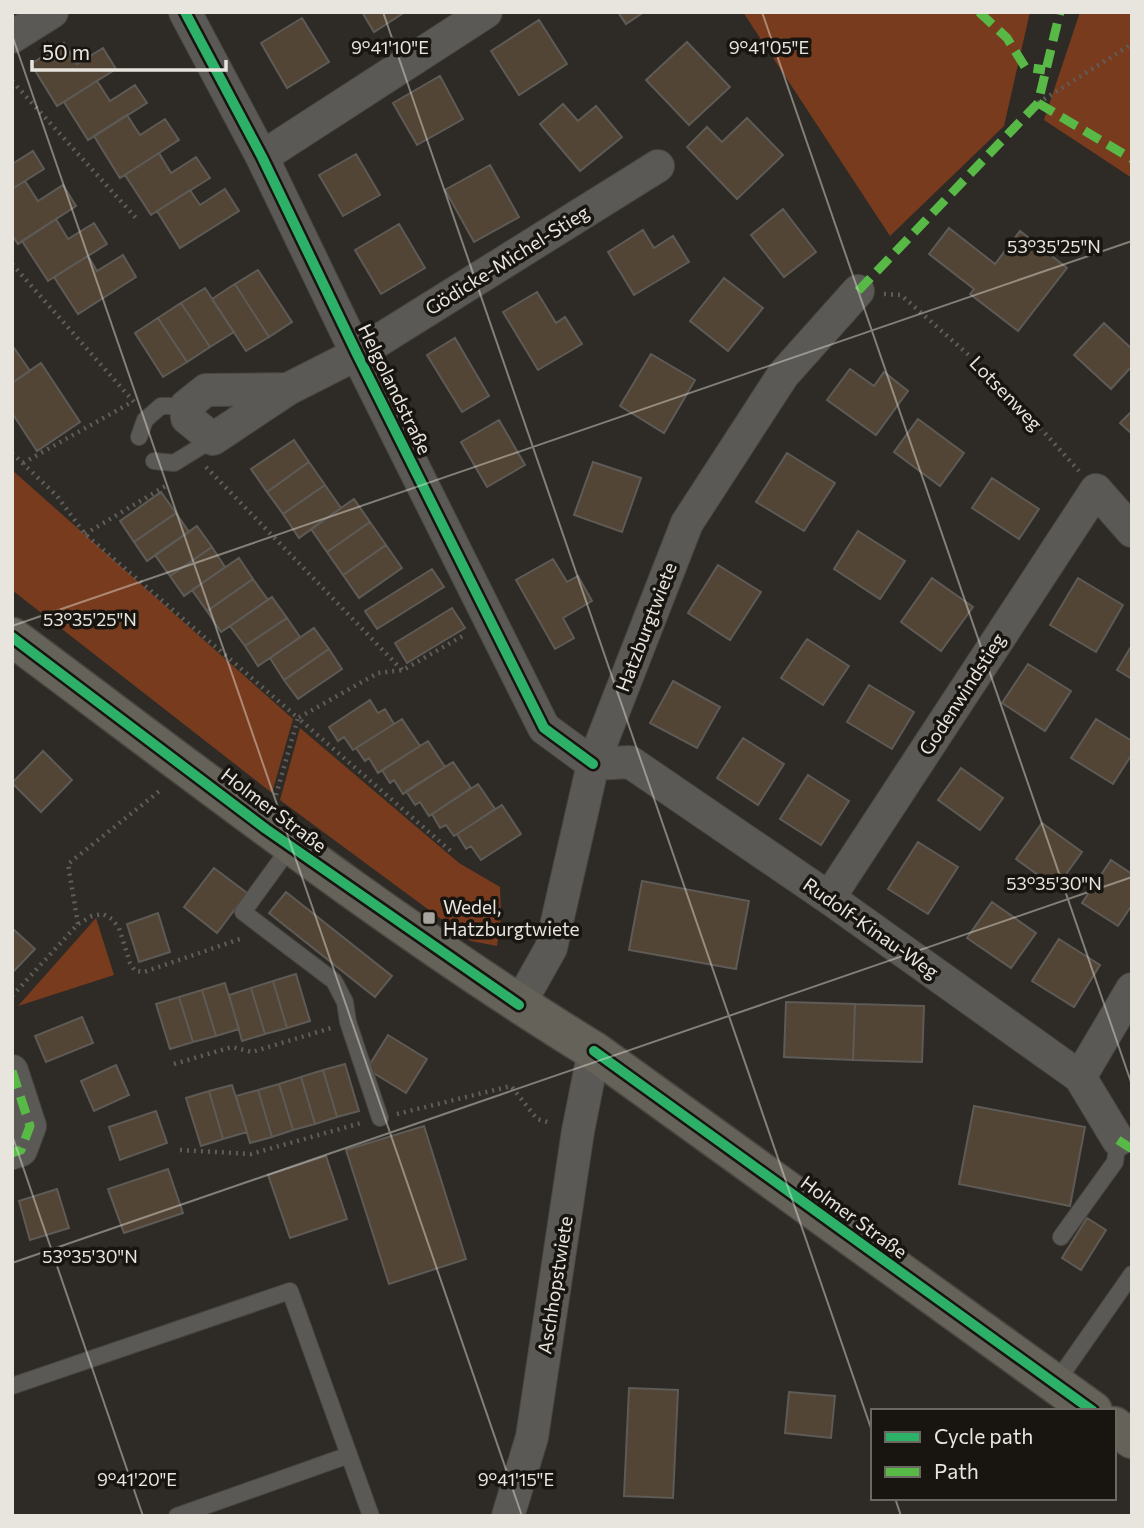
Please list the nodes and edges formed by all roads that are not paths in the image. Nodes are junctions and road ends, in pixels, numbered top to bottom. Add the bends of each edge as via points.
1 (52, 12) edge
2 (185, 12) edge
3 (486, 12) edge
4 (12, 37) edge
5 (262, 157) junction
6 (658, 166) dead end
7 (858, 291) road end
8 (357, 354) junction
9 (289, 389) junction
10 (173, 406) junction
11 (139, 437) dead end
12 (203, 452) junction
13 (155, 461) dead end
14 (1132, 531) edge
15 (12, 637) edge
16 (593, 764) junction
17 (279, 838) junction
18 (829, 898) junction
19 (1132, 989) edge
20 (519, 1005) junction
21 (594, 1051) junction
22 (12, 1071) edge
23 (1080, 1077) junction
24 (380, 1118) dead end
25 (1118, 1140) joint
26 (12, 1153) edge
27 (1061, 1237) dead end
28 (1132, 1274) edge
29 (1055, 1384) junction
30 (12, 1386) edge
31 (1090, 1409) edge
32 (1116, 1427) edge
33 (1132, 1439) edge
34 (349, 1455) junction
35 (177, 1516) edge
36 (371, 1516) edge
37 (508, 1516) edge

1 - 4 street
2 - 5 street, Helgolandstraße
3 - 5 street
5 - 8 street, Helgolandstraße
6 - 8 street, Gödicke-Michel-Stieg
7 - 16 street, Hatzburgtwiete via 783,375 687,523
8 - 9 street, Gödicke-Michel-Stieg
8 - 16 street, Helgolandstraße via 544,728
9 - 10 street via 206,390
9 - 12 street, Gödicke-Michel-Stieg
10 - 11 lane via 145,420
10 - 12 street via 187,418
12 - 13 lane via 174,463
14 - 18 street, Godenwindstieg via 1096,490
15 - 17 main road, Holmer Straße
16 - 18 street, Rudolf-Kinau-Weg via 630,762
16 - 20 street, Hatzburgtwiete via 551,948
17 - 20 main road, Holmer Straße
17 - 24 lane via 243,912 334,981 345,1002
18 - 23 street, Rudolf-Kinau-Weg
19 - 23 street
20 - 21 main road, Holmer Straße
21 - 29 main road, Holmer Straße
21 - 37 street, Aschhopstwiete via 532,1437
22 - 26 street via 30,1126 21,1150
23 - 25 street, Rudolf-Kinau-Weg
25 - 27 lane via 1115,1162
28 - 29 lane
29 - 31 main road, Holmer Straße
30 - 34 lane via 290,1291
32 - 33 main road
34 - 35 lane
34 - 36 lane

